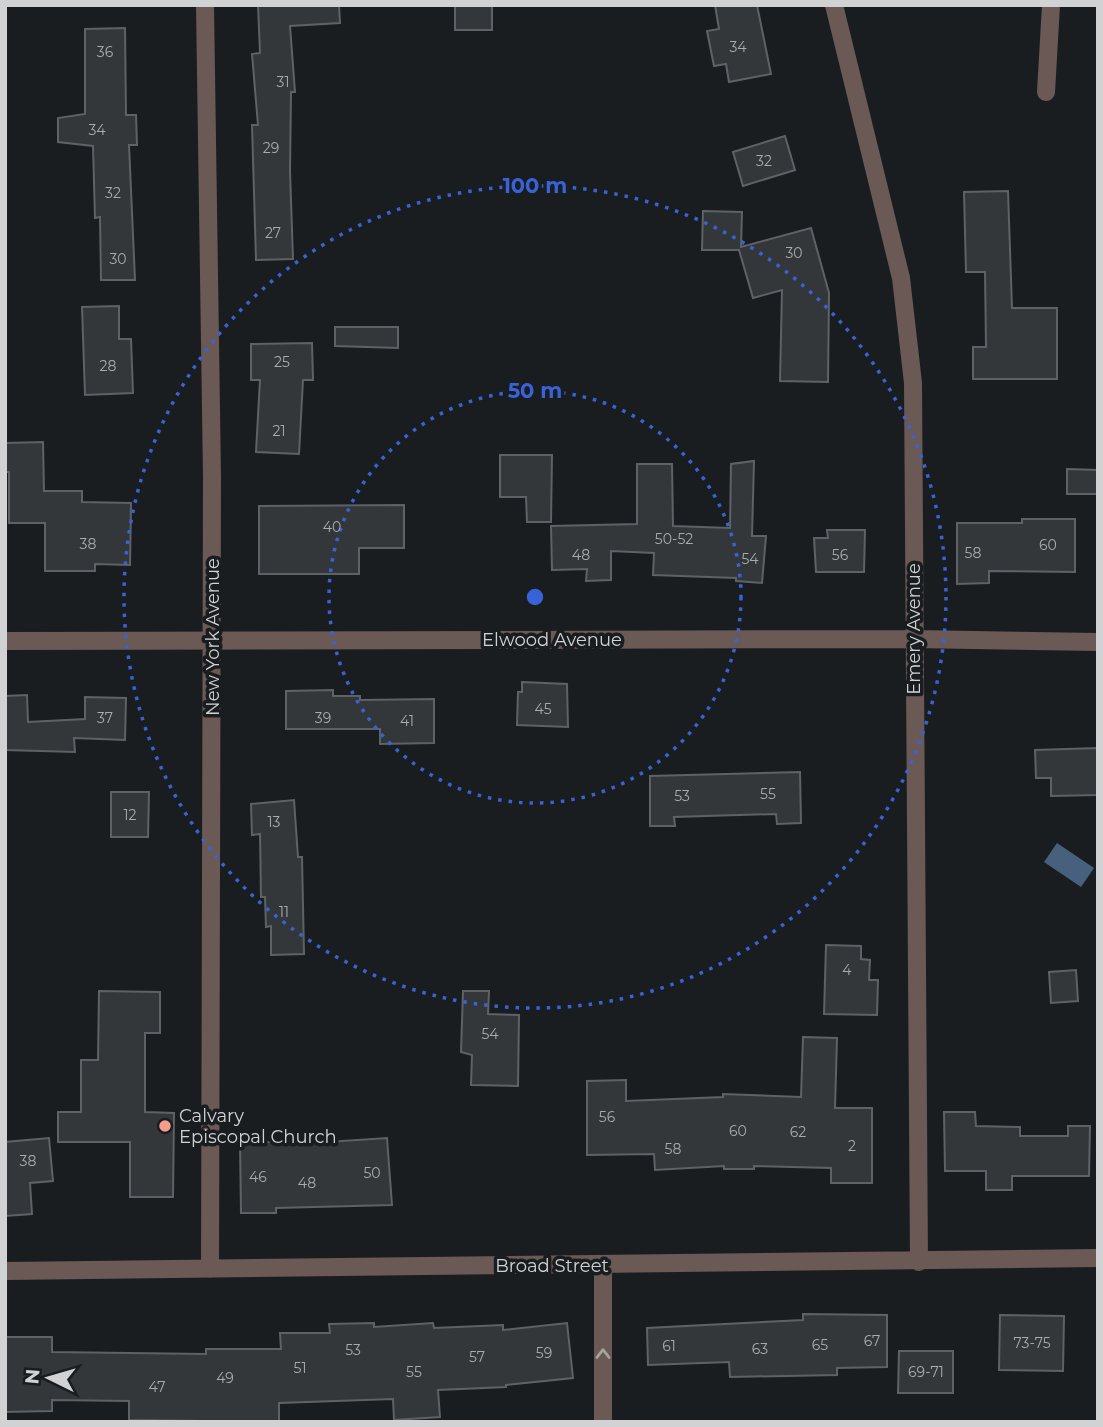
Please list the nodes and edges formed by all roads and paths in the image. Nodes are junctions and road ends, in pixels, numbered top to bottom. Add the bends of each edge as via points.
1 (205, 5) edge
2 (834, 5) edge
3 (1051, 5) edge
4 (1046, 92) dead end
5 (913, 639) junction
6 (5, 641) edge
7 (213, 641) junction
8 (1098, 642) edge
9 (1098, 1258) edge
10 (919, 1262) junction
11 (603, 1265) junction
12 (211, 1269) junction
13 (5, 1271) edge
14 (603, 1422) edge

1 - 7 street, New York Avenue
2 - 5 street, Emery Avenue via 890,230 908,330 913,383
3 - 4 street
5 - 7 street, Elwood Avenue
5 - 8 street, Elwood Avenue
5 - 10 street, Emery Avenue
6 - 7 street, Elwood Avenue
7 - 12 street, New York Avenue
9 - 10 street, Broad Street
10 - 11 street, Broad Street
11 - 12 street, Broad Street
14 -> 11 street
12 - 13 street, Broad Street

